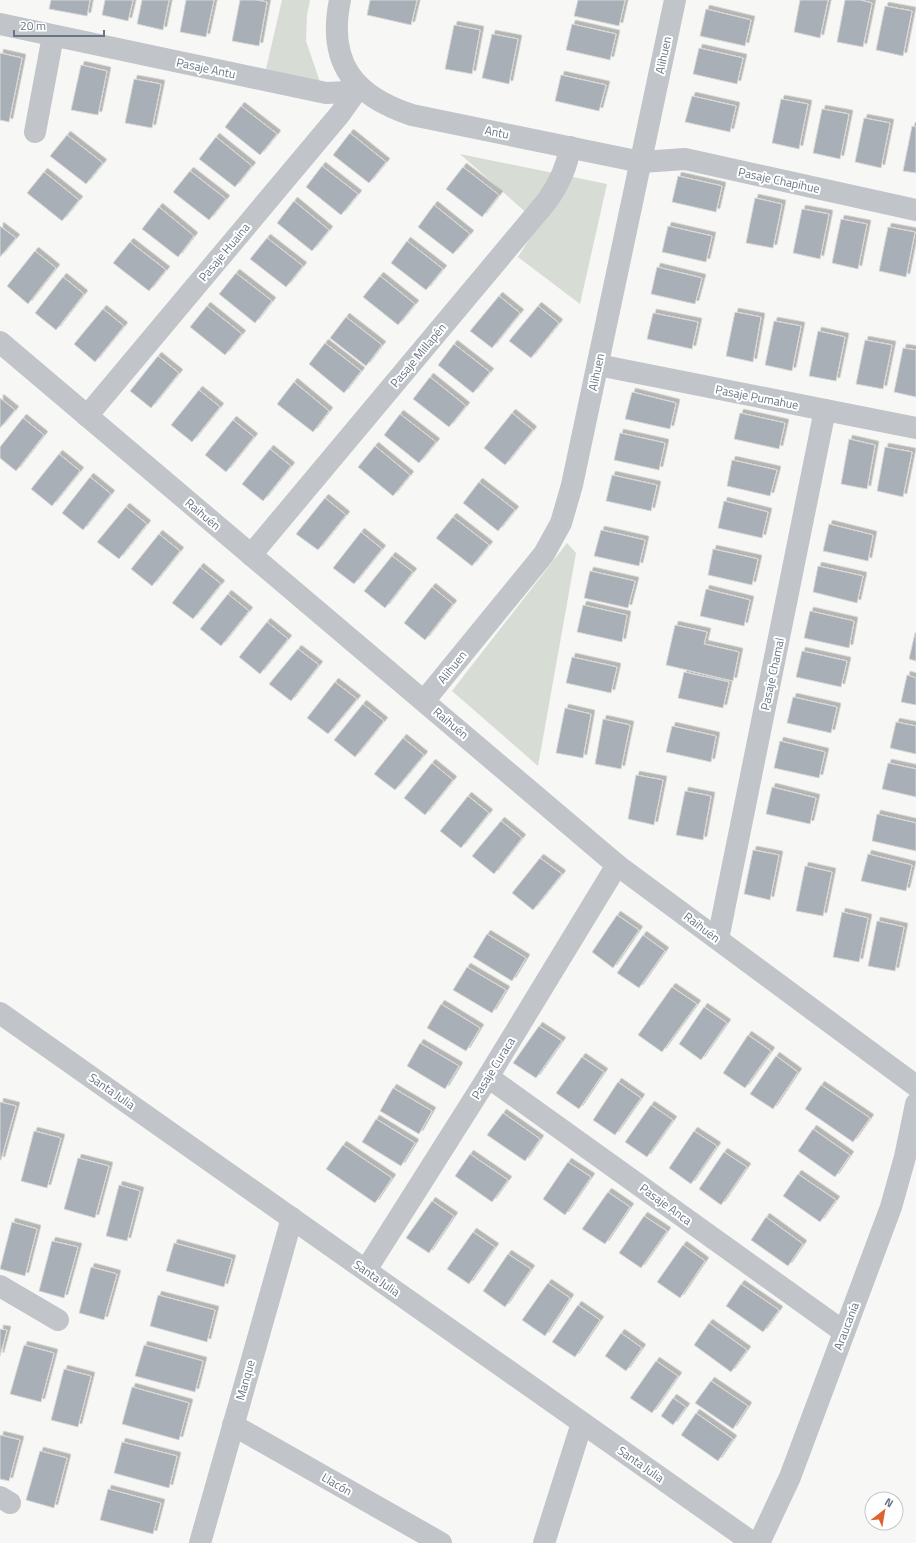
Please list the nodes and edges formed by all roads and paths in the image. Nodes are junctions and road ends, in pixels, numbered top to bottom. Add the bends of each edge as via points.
1 (340, 0) edge
2 (675, 0) edge
3 (0, 24) edge
4 (53, 36) junction
5 (359, 87) junction
6 (34, 132) dead end
7 (570, 147) junction
8 (641, 162) junction
9 (916, 210) edge
10 (0, 342) edge
11 (598, 365) junction
12 (825, 410) junction
13 (87, 416) junction
14 (916, 428) edge
15 (251, 555) junction
16 (424, 701) junction
17 (618, 865) junction
18 (718, 939) junction
19 (0, 1012) edge
20 (488, 1077) junction
21 (916, 1086) edge
22 (916, 1104) edge
23 (910, 1156) edge
24 (292, 1218) junction
25 (366, 1270) junction
26 (0, 1286) edge
27 (58, 1320) dead end
28 (844, 1332) junction
29 (582, 1423) junction
30 (233, 1425) junction
31 (200, 1543) edge
32 (441, 1543) edge
33 (544, 1543) edge
34 (753, 1543) edge
35 (759, 1543) edge

1 - 5 street via 336,31 339,49 343,62
2 - 8 street, Alihuen
3 - 4 street, Pasaje Antu
4 - 5 street, Pasaje Antu via 326,93 348,92
4 - 6 street
5 - 7 street, Antu via 382,103 412,115
5 - 13 street, Pasaje Huaina via 340,114
7 - 8 street, Antu
7 - 15 street, Pasaje Millapén via 568,163 562,178 547,202
8 - 9 street, Pasaje Chapihue via 685,159
8 - 11 street, Alihuen
10 - 13 street, Raihuén
11 - 12 street, Pasaje Pumahue
11 - 16 street, Alihuen via 572,485 561,523 544,554
12 - 14 street, Pasaje Pumahue
12 - 18 street, Pasaje Chamal
13 - 15 street, Raihuén
15 - 16 street, Raihuén
16 - 17 street, Raihuén
17 - 18 street, Raihuén
17 - 20 street, Pasaje Curaca
18 - 21 street, Raihuén
19 - 24 street, Santa Julia
20 - 25 street, Pasaje Curaca
20 - 28 street, Pasaje Anca
22 - 23 street, Araucanía
23 - 28 street, Araucanía
24 - 25 street, Santa Julia
24 - 30 street, Manque
25 - 29 street, Santa Julia
26 - 27 street
28 - 35 street, Araucanía via 790,1476
29 - 33 street
29 - 34 street, Santa Julia
30 - 31 street, Manque
30 - 32 street, Llacón

